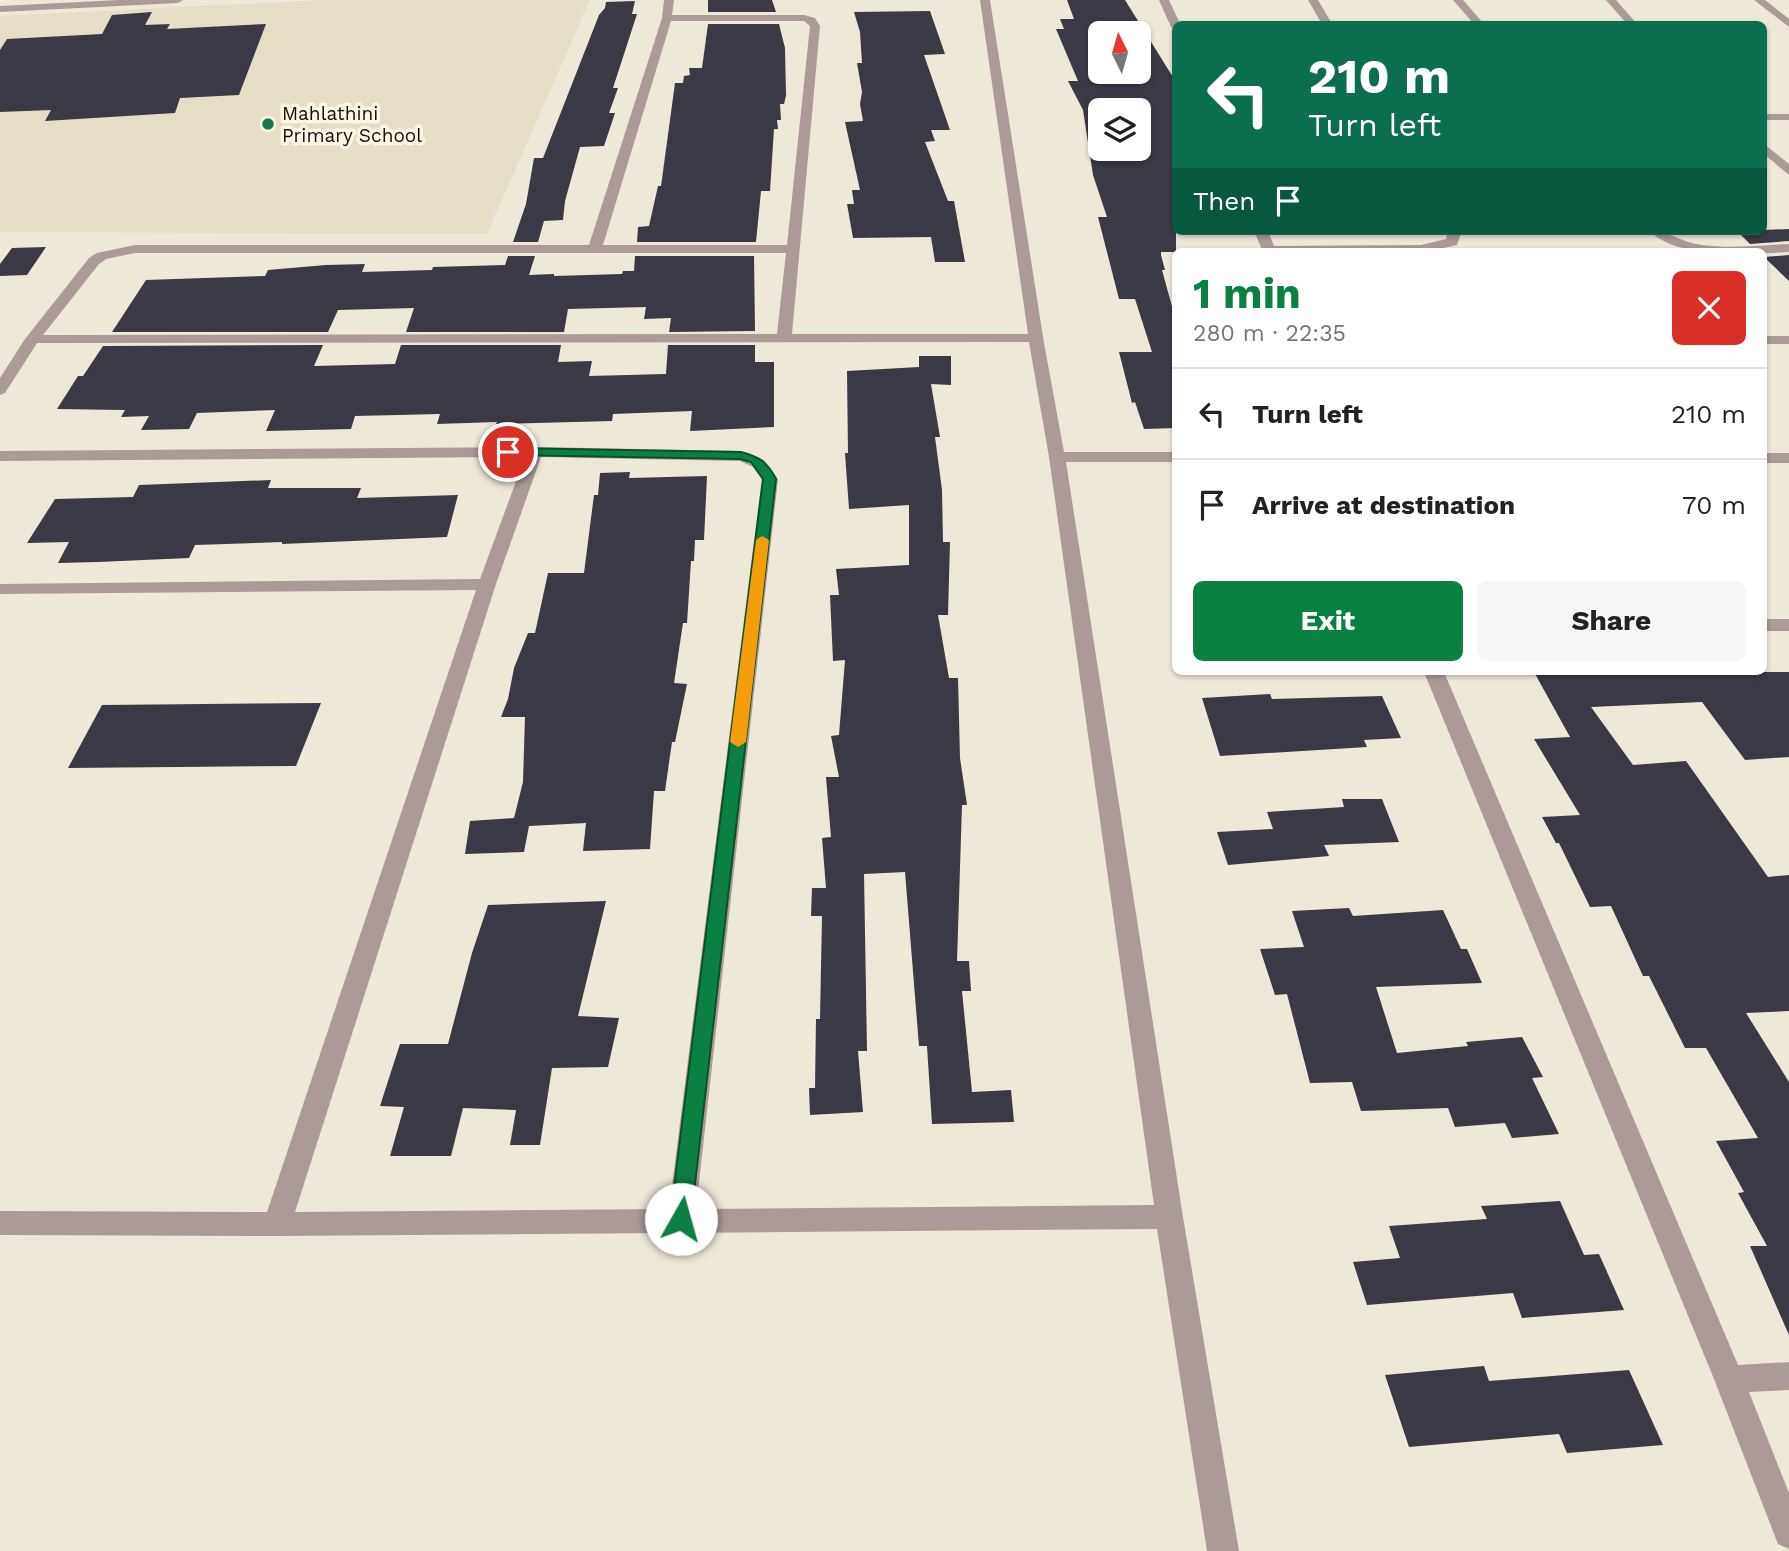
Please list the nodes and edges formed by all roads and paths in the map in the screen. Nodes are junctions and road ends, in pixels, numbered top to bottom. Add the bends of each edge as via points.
1 (178, 0) edge
2 (669, 0) edge
3 (985, 0) edge
4 (1164, 0) edge
5 (1313, 0) edge
6 (1458, 0) edge
7 (1611, 0) edge
8 (1759, 0) edge
9 (0, 9) edge
10 (667, 18) junction
11 (1173, 21) edge
12 (1325, 21) edge
13 (1476, 21) edge
14 (1629, 21) edge
15 (1789, 24) edge
16 (1767, 117) edge
17 (1789, 117) edge
18 (1767, 151) edge
19 (1789, 171) edge
20 (1454, 235) edge
21 (1662, 235) edge
22 (596, 248) junction
23 (1425, 248) edge
24 (1789, 248) edge
25 (794, 249) junction
26 (1035, 338) junction
27 (32, 339) junction
28 (784, 339) junction
29 (1767, 340) edge
30 (1789, 340) edge
31 (0, 390) edge
32 (535, 452) junction
33 (0, 456) edge
34 (1057, 457) junction
35 (1172, 457) edge
36 (1767, 458) edge
37 (1789, 458) edge
38 (487, 584) junction
39 (0, 589) edge
40 (1767, 625) edge
41 (1789, 625) edge
42 (1435, 675) edge
43 (1169, 1217) junction
44 (681, 1219) junction
45 (0, 1223) edge
46 (277, 1224) junction
47 (1789, 1376) edge
48 (1729, 1379) junction
49 (1789, 1533) edge
50 (1223, 1551) edge

1 - 9 street
2 - 10 street
3 - 26 street
4 - 11 street
5 - 12 street
6 - 13 street
7 - 14 street
8 - 15 street
10 - 22 street
10 - 25 street via 814,22
16 - 17 street
18 - 19 street
20 - 23 street via 1452,242
21 - 24 street via 1690,247
22 - 25 street
22 - 27 street via 115,252 94,261
25 - 28 street
26 - 28 street
26 - 34 street
27 - 28 street
27 - 31 street
29 - 30 street
32 - 33 street
32 - 38 street
32 - 44 street via 741,456 756,460 770,479
34 - 35 street
34 - 43 street
36 - 37 street
38 - 39 street
38 - 46 street
40 - 41 street
42 - 48 street
43 - 44 street
43 - 50 street
44 - 46 street
45 - 46 street
47 - 48 street
48 - 49 street

